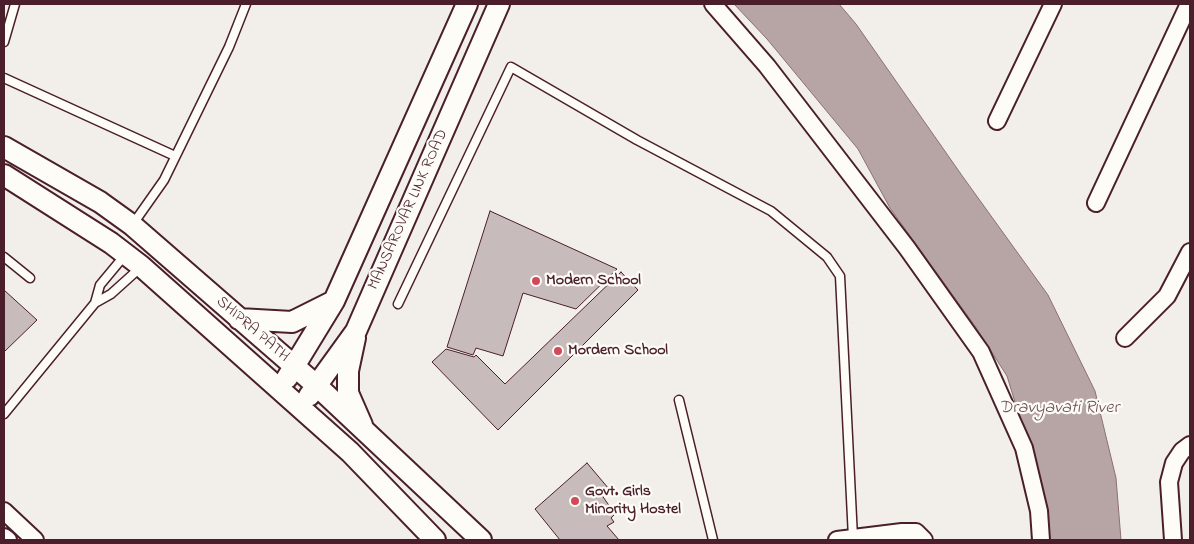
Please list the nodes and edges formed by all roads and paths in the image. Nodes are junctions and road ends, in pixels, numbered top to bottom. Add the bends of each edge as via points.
1 (15, 4) edge
2 (246, 4) edge
3 (467, 4) edge
4 (499, 4) edge
5 (713, 4) edge
6 (1054, 4) edge
7 (1190, 4) edge
8 (4, 42) edge
9 (4, 78) edge
10 (997, 121) dead end
11 (4, 147) edge
12 (175, 156) junction
13 (4, 175) edge
14 (1096, 203) dead end
15 (132, 225) junction
16 (4, 257) edge
17 (1189, 258) edge
18 (133, 260) junction
19 (30, 278) dead end
20 (334, 301) junction
21 (95, 303) junction
22 (398, 304) dead end
23 (239, 319) junction
24 (356, 331) junction
25 (1125, 338) dead end
26 (295, 367) junction
27 (316, 385) junction
28 (279, 390) junction
29 (679, 400) dead end
30 (302, 407) junction
31 (4, 414) edge
32 (366, 435) junction
33 (1190, 445) edge
34 (4, 511) edge
35 (4, 536) edge
36 (845, 539) edge
37 (8, 540) edge
38 (35, 540) edge
39 (435, 540) edge
40 (481, 540) edge
41 (713, 540) edge
42 (924, 540) edge
43 (1040, 540) edge
44 (1174, 540) edge

1 - 8 lane
2 - 12 lane via 229,47
3 - 20 street, MANSAROVAR LINK ROAD
4 - 24 street, MANSAROVAR LINK ROAD
5 - 43 street via 767,66 883,216 981,352 1024,448 1038,511
6 - 10 street
7 - 14 street
9 - 12 lane
11 - 15 street, SHIPRA PATH via 100,202
12 - 15 lane via 164,180
13 - 18 street, SHIPRA PATH
15 - 23 street, SHIPRA PATH
16 - 19 lane
17 - 25 street via 1167,296
18 - 21 lane via 111,294
18 - 21 lane via 100,285
18 - 28 street, SHIPRA PATH
20 - 23 street via 292,322
20 - 26 street, MANSAROVAR LINK ROAD
21 - 31 lane
22 - 36 lane via 511,67 637,140 771,211 827,257 840,276
23 - 26 street, SHIPRA PATH
24 - 27 street, MANSAROVAR LINK ROAD
24 - 32 street via 348,371 348,392
26 - 27 street, SHIPRA PATH
26 - 28 street, MANSAROVAR LINK ROAD
27 - 30 street, MANSAROVAR LINK ROAD
27 - 32 street, SHIPRA PATH
28 - 30 street, SHIPRA PATH
29 - 41 lane
30 - 39 street, SHIPRA PATH
32 - 40 street, SHIPRA PATH
33 - 44 street via 1174,463 1169,482
34 - 38 street
35 - 37 street
36 - 42 street via 916,532

